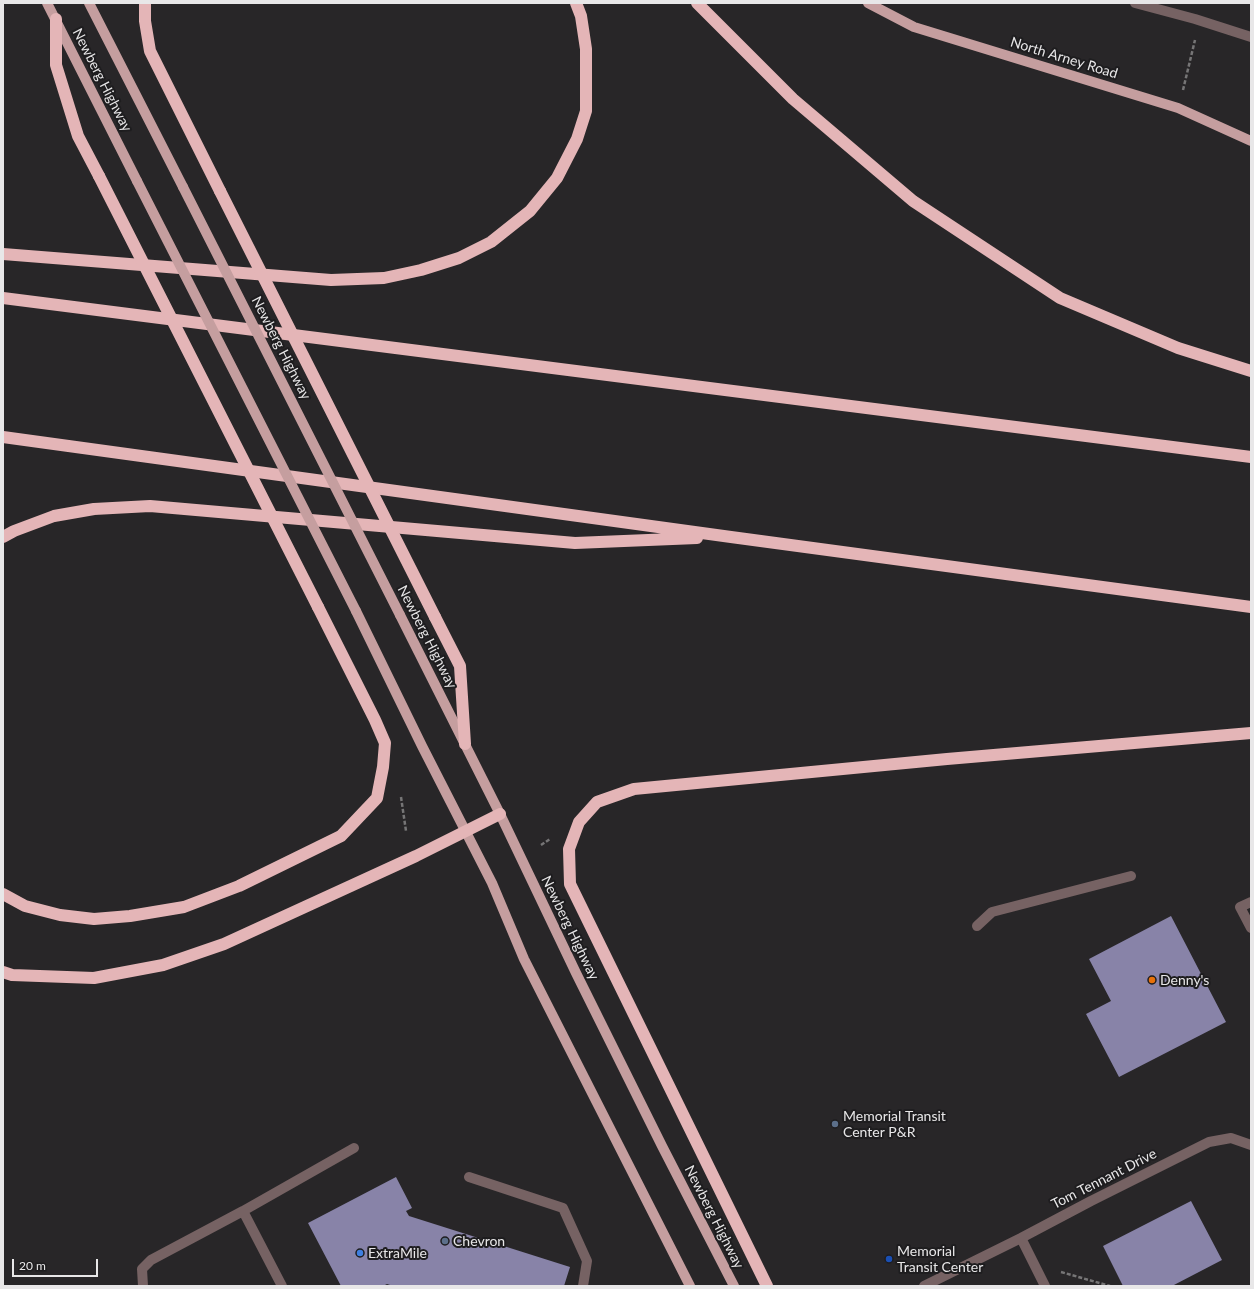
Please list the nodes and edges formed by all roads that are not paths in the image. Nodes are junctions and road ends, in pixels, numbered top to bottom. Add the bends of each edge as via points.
1 (47, 3) edge
2 (89, 3) edge
3 (145, 3) edge
4 (576, 3) edge
5 (697, 3) edge
6 (868, 3) edge
7 (1135, 3) edge
8 (56, 19) junction
9 (1251, 37) edge
10 (1251, 141) edge
11 (3, 254) edge
12 (3, 298) edge
13 (1251, 371) edge
14 (3, 437) edge
15 (1251, 457) edge
16 (3, 537) edge
17 (731, 537) junction
18 (1251, 607) edge
19 (1251, 733) edge
20 (465, 744) junction
21 (500, 814) junction
22 (465, 832) junction
23 (1130, 876) dead end
24 (3, 894) edge
25 (1251, 902) edge
26 (977, 926) dead end
27 (1251, 928) edge
28 (3, 972) edge
29 (1251, 1145) edge
30 (354, 1148) dead end
31 (469, 1177) dead end
32 (243, 1211) junction
33 (1021, 1238) junction
34 (143, 1286) edge
35 (282, 1286) edge
36 (583, 1286) edge
37 (690, 1286) edge
38 (734, 1286) edge
39 (768, 1286) edge
40 (924, 1286) edge
41 (1045, 1286) edge

1 - 8 main road, Newberg Highway
2 - 20 main road, Newberg Highway, bridge
3 - 20 highway, bridge via 150,51 460,666
4 - 11 highway via 581,16 586,49 586,111 577,139 557,178 530,211 490,242 459,258 384,278 331,280
5 - 13 highway via 793,99 913,201 1060,298 1178,348
6 - 10 main road, North Arney Road via 914,27 1178,108
7 - 9 street
8 - 22 main road, Newberg Highway, bridge
8 - 24 highway, bridge via 56,65 78,136 385,743 377,798 341,836 239,886 184,907 94,919 60,915 26,906
12 - 15 highway
14 - 17 highway
16 - 17 highway via 54,516 94,509 150,506 575,543
17 - 18 highway
19 - 39 highway via 634,789 597,802 580,822 569,850 570,884
20 - 21 main road, Newberg Highway
21 - 22 highway
21 - 38 main road, Newberg Highway via 655,1132
22 - 28 highway via 224,944 163,965 94,978 12,975
22 - 37 main road, Newberg Highway via 492,883 524,959
23 - 26 street via 992,912
25 - 27 street via 1240,907
29 - 33 street, Tom Tennant Drive via 1231,1138 1209,1142
30 - 32 street
31 - 36 street via 563,1208 587,1261
32 - 34 street via 151,1260 142,1269
32 - 35 street
33 - 40 street, Tom Tennant Drive
33 - 41 street

